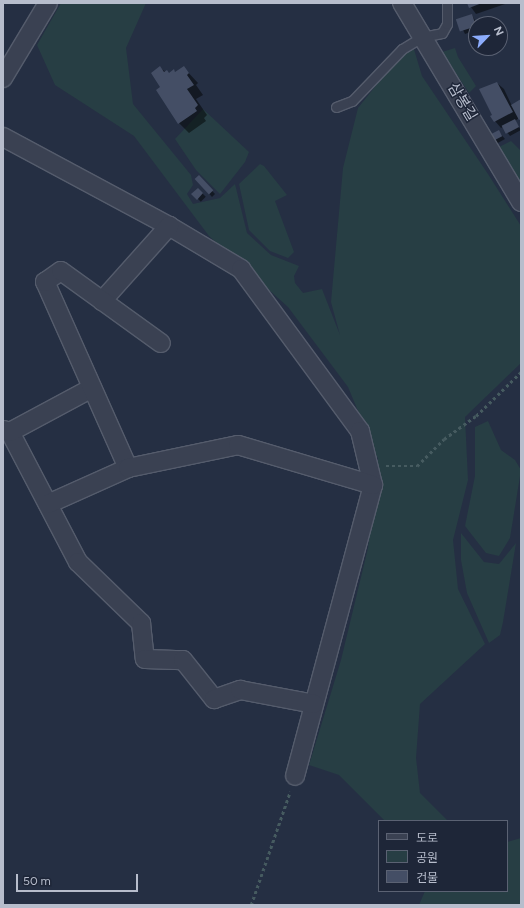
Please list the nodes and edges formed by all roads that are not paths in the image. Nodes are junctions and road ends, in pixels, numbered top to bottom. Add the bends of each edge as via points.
1 (48, 3) edge
2 (402, 3) edge
3 (447, 3) edge
4 (422, 37) junction
5 (3, 78) edge
6 (336, 107) dead end
7 (3, 137) edge
8 (521, 202) edge
9 (169, 226) junction
10 (102, 301) junction
11 (161, 343) dead end
12 (92, 388) junction
13 (6, 431) edge
14 (128, 468) junction
15 (373, 485) junction
16 (48, 504) junction
17 (314, 704) junction
18 (295, 776) road end

1 - 5 street
2 - 4 street, 삼봉길
3 - 4 lane via 447,24 442,32
4 - 6 lane via 402,49 352,101
4 - 8 street, 삼봉길
7 - 9 street
9 - 10 street
9 - 15 street via 241,269 360,431
10 - 11 street
10 - 12 street via 61,271 45,282
12 - 13 street
12 - 14 street
13 - 16 street
14 - 15 street via 238,445
14 - 16 street
15 - 17 street
16 - 17 street via 78,562 141,623 145,658 183,660 214,699 240,690
17 - 18 street

